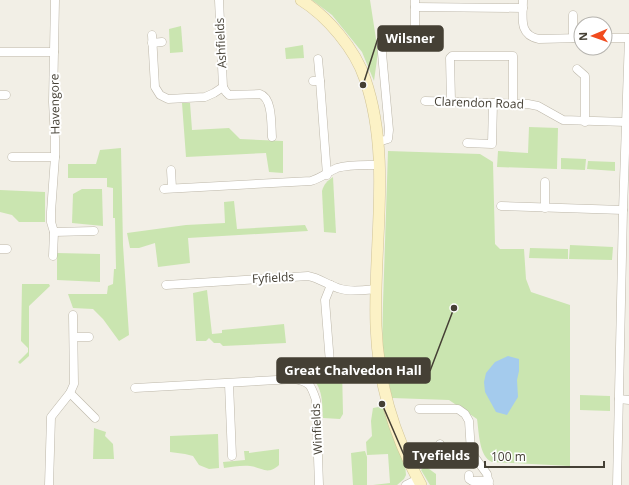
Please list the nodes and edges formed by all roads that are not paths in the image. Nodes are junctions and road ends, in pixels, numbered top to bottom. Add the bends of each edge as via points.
1 (55, 0) edge
2 (219, 0) edge
3 (301, 0) edge
4 (415, 3) edge
5 (523, 4) edge
6 (415, 36) dead end
7 (573, 38) edge
8 (613, 38) edge
9 (629, 38) edge
10 (162, 42) dead end
11 (381, 42) dead end
12 (0, 52) edge
13 (54, 52) junction
14 (318, 59) dead end
15 (628, 60) edge
16 (577, 69) dead end
17 (223, 87) junction
18 (451, 101) junction
19 (425, 102) dead end
20 (493, 103) junction
21 (513, 103) junction
22 (585, 122) junction
23 (626, 122) junction
24 (272, 137) dead end
25 (378, 142) junction
26 (467, 143) dead end
27 (12, 157) dead end
28 (55, 157) junction
29 (379, 165) junction
30 (171, 170) dead end
31 (327, 174) junction
32 (546, 182) dead end
33 (172, 188) junction
34 (164, 189) dead end
35 (501, 206) dead end
36 (545, 208) junction
37 (623, 210) junction
38 (94, 231) dead end
39 (54, 232) junction
40 (626, 252) edge
41 (53, 256) dead end
42 (166, 284) dead end
43 (330, 285) junction
44 (376, 289) junction
45 (73, 315) dead end
46 (74, 337) junction
47 (89, 337) dead end
48 (330, 364) dead end
49 (229, 384) junction
50 (135, 388) dead end
51 (70, 393) junction
52 (619, 399) junction
53 (629, 400) edge
54 (419, 409) dead end
55 (95, 418) dead end
56 (440, 444) dead end
57 (472, 452) junction
58 (232, 456) dead end
59 (469, 475) dead end
60 (420, 482) edge
61 (489, 483) edge
62 (49, 485) edge
63 (319, 485) edge
64 (406, 485) edge
65 (617, 485) edge

1 - 13 street, Havengore
2 - 17 street, Ashfields
3 - 25 street via 323,17 340,36 360,66 374,113
4 - 5 street
4 - 6 street
5 - 7 street via 524,30 532,38
8 - 9 street
9 - 15 street
10 - 17 street via 152,39 155,88 160,95 168,99 205,97
11 - 25 street via 389,130 388,139
12 - 13 street
13 - 28 street, Havengore
14 - 31 street via 317,81
15 - 23 street
16 - 22 street via 585,76
17 - 24 street via 229,95 260,94 267,98
18 - 19 street, Clarendon Road
18 - 20 street, Clarendon Road
18 - 21 street via 452,56 513,56
20 - 21 street, Clarendon Road
20 - 26 street via 492,144
21 - 22 street, Clarendon Road via 538,106 563,120
22 - 23 street, Clarendon Road
23 - 37 street
25 - 29 street
27 - 28 street
28 - 39 street, Havengore via 51,212
29 - 31 street via 348,166
29 - 44 street
30 - 33 street
31 - 33 street via 311,181
32 - 36 street
33 - 34 street
35 - 36 street
36 - 37 street
37 - 40 street
38 - 39 street
39 - 41 street, Havengore
40 - 52 street
42 - 43 street, Fyfields via 308,276
43 - 44 street, Fyfields via 350,291
43 - 48 street via 325,300
44 - 60 street via 376,326 385,393 398,435
45 - 46 street
46 - 47 street
46 - 51 street via 74,384
49 - 50 street, Winfields
49 - 58 street
49 - 63 street, Winfields via 295,379 305,381 312,388 316,400
51 - 55 street
51 - 62 street via 51,417
52 - 53 street
52 - 65 street
54 - 57 street via 462,411 469,421
56 - 57 street via 446,452
57 - 61 street via 487,474
59 - 61 street via 472,481
60 - 64 street

